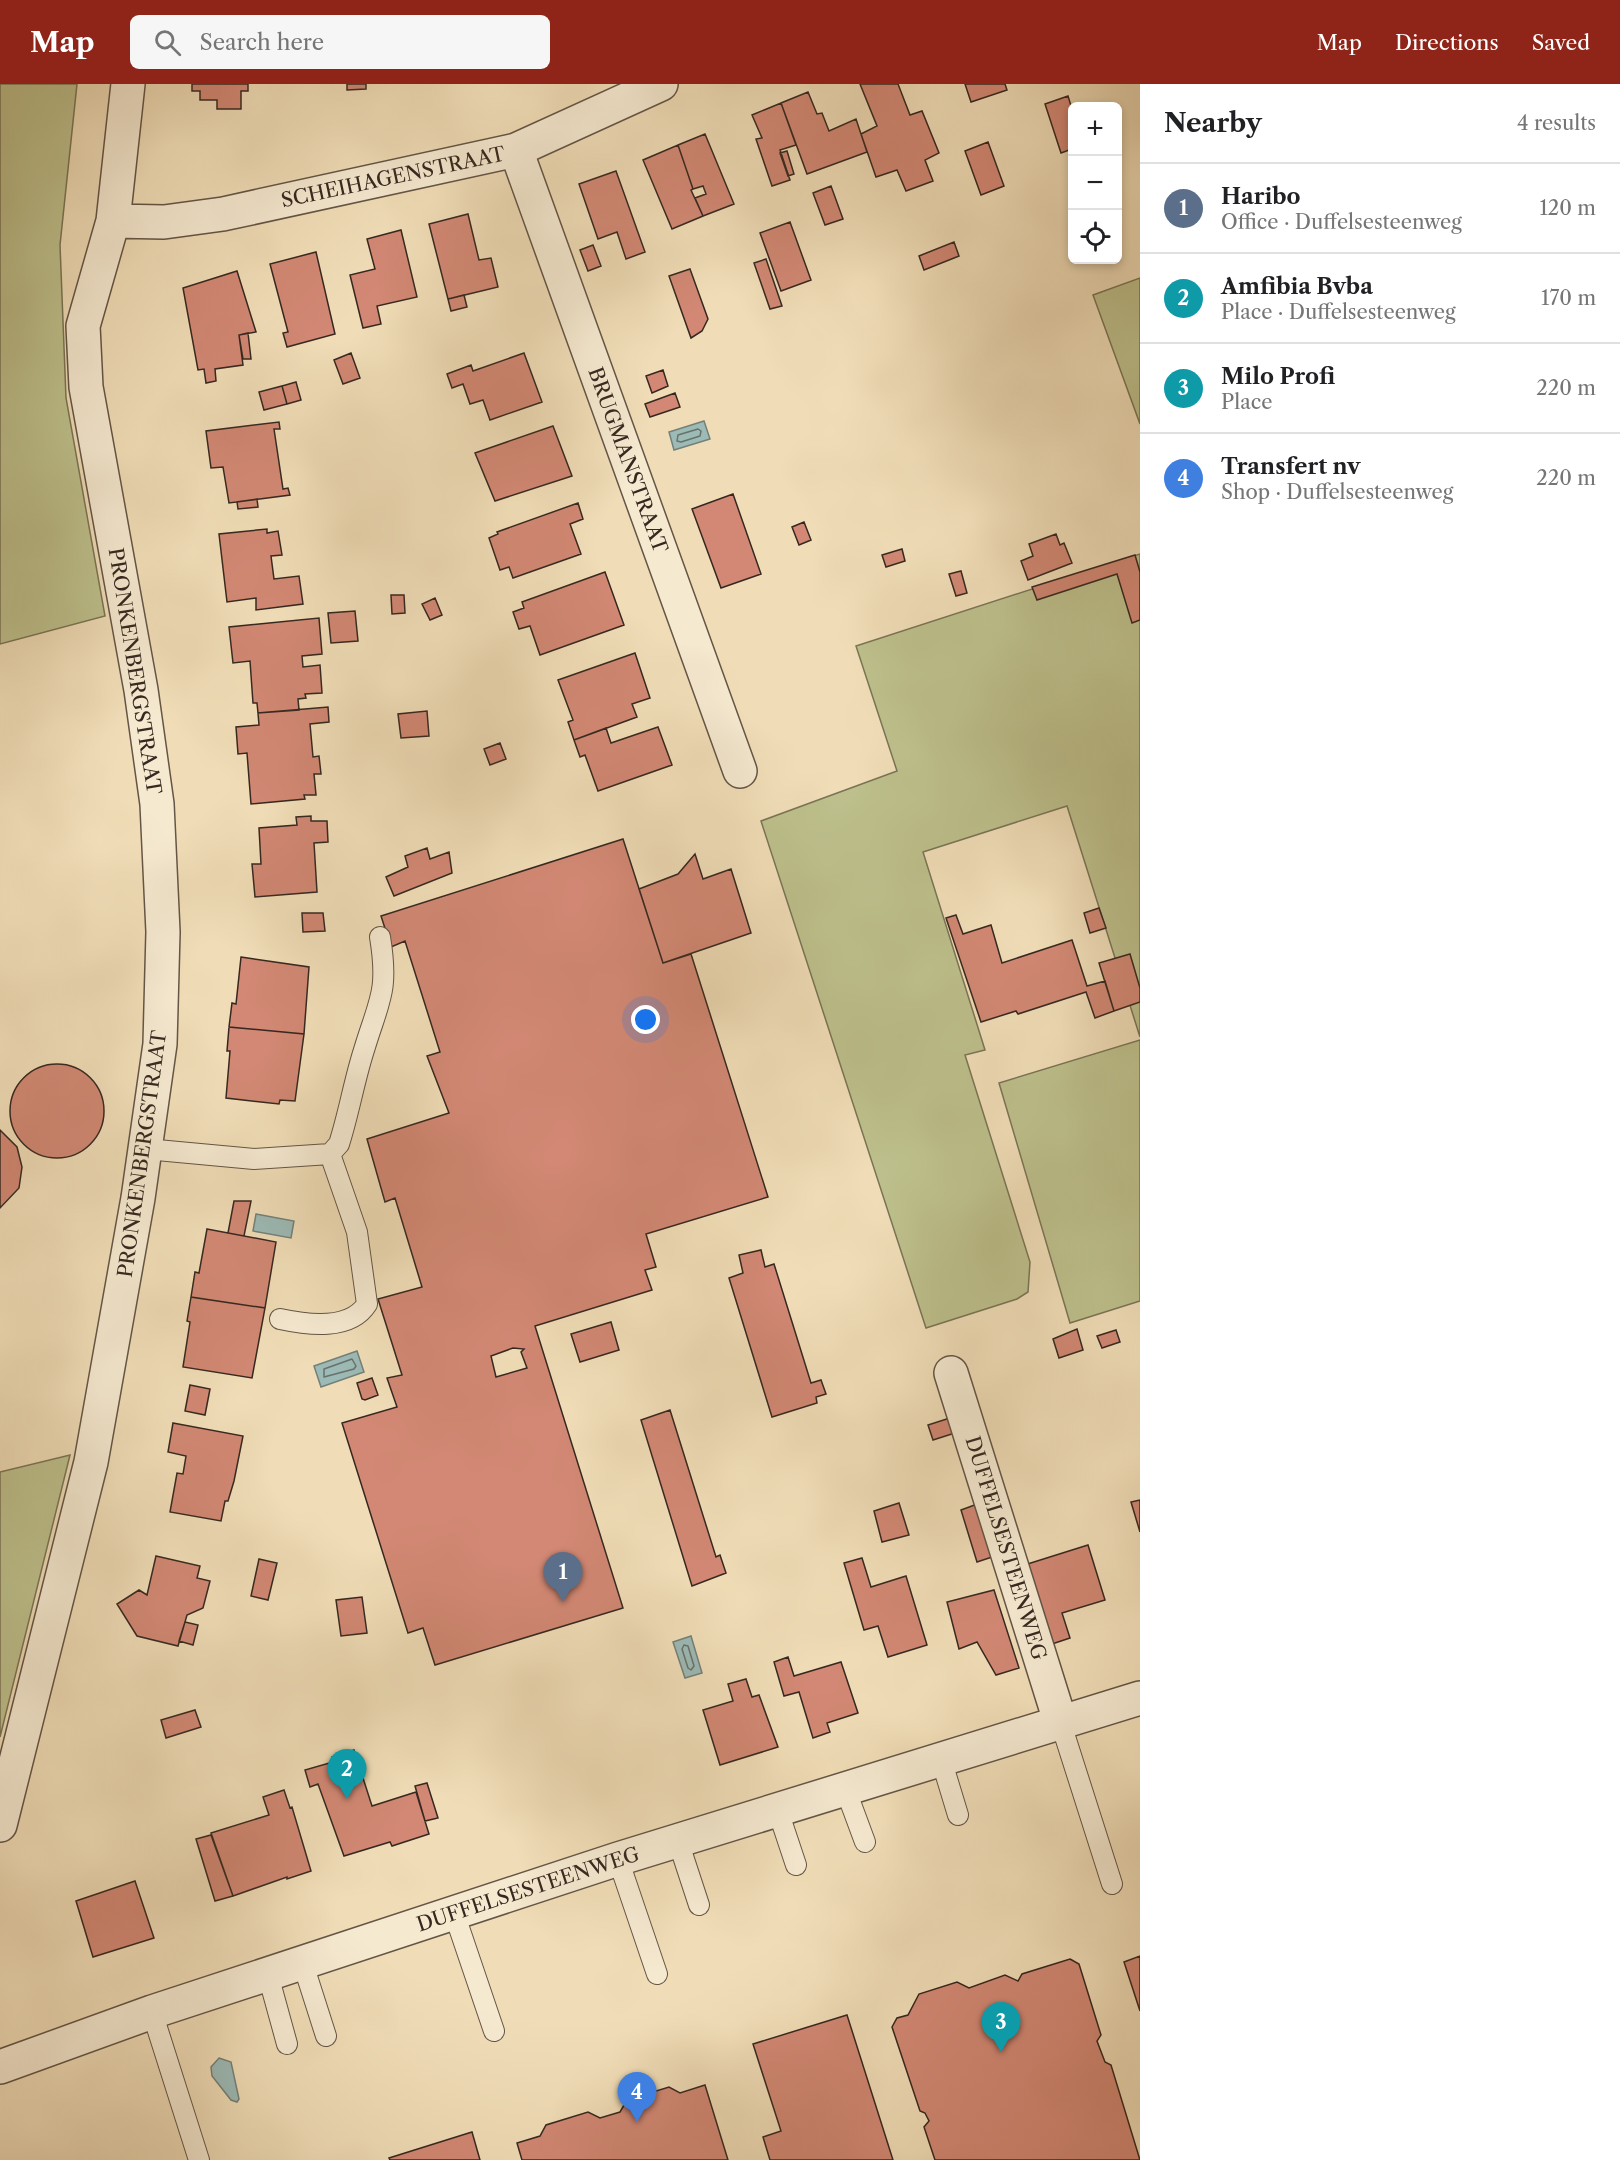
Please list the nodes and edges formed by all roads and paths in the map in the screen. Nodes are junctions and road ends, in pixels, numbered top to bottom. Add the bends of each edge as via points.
1 (128, 84) edge
2 (661, 84) edge
3 (516, 150) junction
4 (113, 221) junction
5 (740, 771) dead end
6 (380, 937) dead end
7 (146, 1149) junction
8 (330, 1154) junction
9 (280, 1319) dead end
10 (951, 1373) dead end
11 (1140, 1698) edge
12 (1061, 1724) junction
13 (941, 1759) junction
14 (845, 1788) junction
15 (778, 1811) junction
16 (958, 1815) dead end
17 (0, 1825) edge
18 (678, 1841) junction
19 (865, 1842) dead end
20 (618, 1859) junction
21 (796, 1865) dead end
22 (1112, 1884) dead end
23 (699, 1905) dead end
24 (454, 1913) junction
25 (303, 1964) junction
26 (657, 1974) dead end
27 (268, 1975) junction
28 (152, 2012) junction
29 (494, 2031) dead end
30 (326, 2036) dead end
31 (286, 2044) dead end
32 (0, 2067) edge
33 (199, 2160) edge

1 - 4 street, PRONKENBERGSTRAAT
2 - 3 street, SCHEIHAGENSTRAAT
3 - 4 street, SCHEIHAGENSTRAAT via 223,214 164,222
3 - 5 street, BRUGMANSTRAAT
4 - 7 street, PRONKENBERGSTRAAT via 83,326 86,387 141,690 157,804 163,995 156,1087
6 - 8 lane via 386,971 382,998 339,1144
7 - 8 lane via 254,1159
7 - 17 street, PRONKENBERGSTRAAT via 91,1462
8 - 9 lane via 357,1232 367,1304 348,1322 302,1323
10 - 12 street, DUFFELSESTEENWEG
11 - 12 street, DUFFELSESTEENWEG
12 - 13 street, DUFFELSESTEENWEG
12 - 22 lane
13 - 14 street, DUFFELSESTEENWEG
13 - 16 lane
14 - 15 street, DUFFELSESTEENWEG
14 - 19 lane
15 - 18 street, DUFFELSESTEENWEG
15 - 21 lane
18 - 20 street, DUFFELSESTEENWEG
18 - 23 lane
20 - 24 street, DUFFELSESTEENWEG
20 - 26 lane
24 - 25 street, DUFFELSESTEENWEG
24 - 29 lane
25 - 27 street, DUFFELSESTEENWEG
25 - 30 lane
27 - 28 street, DUFFELSESTEENWEG
27 - 31 lane
28 - 32 street, DUFFELSESTEENWEG
28 - 33 lane

